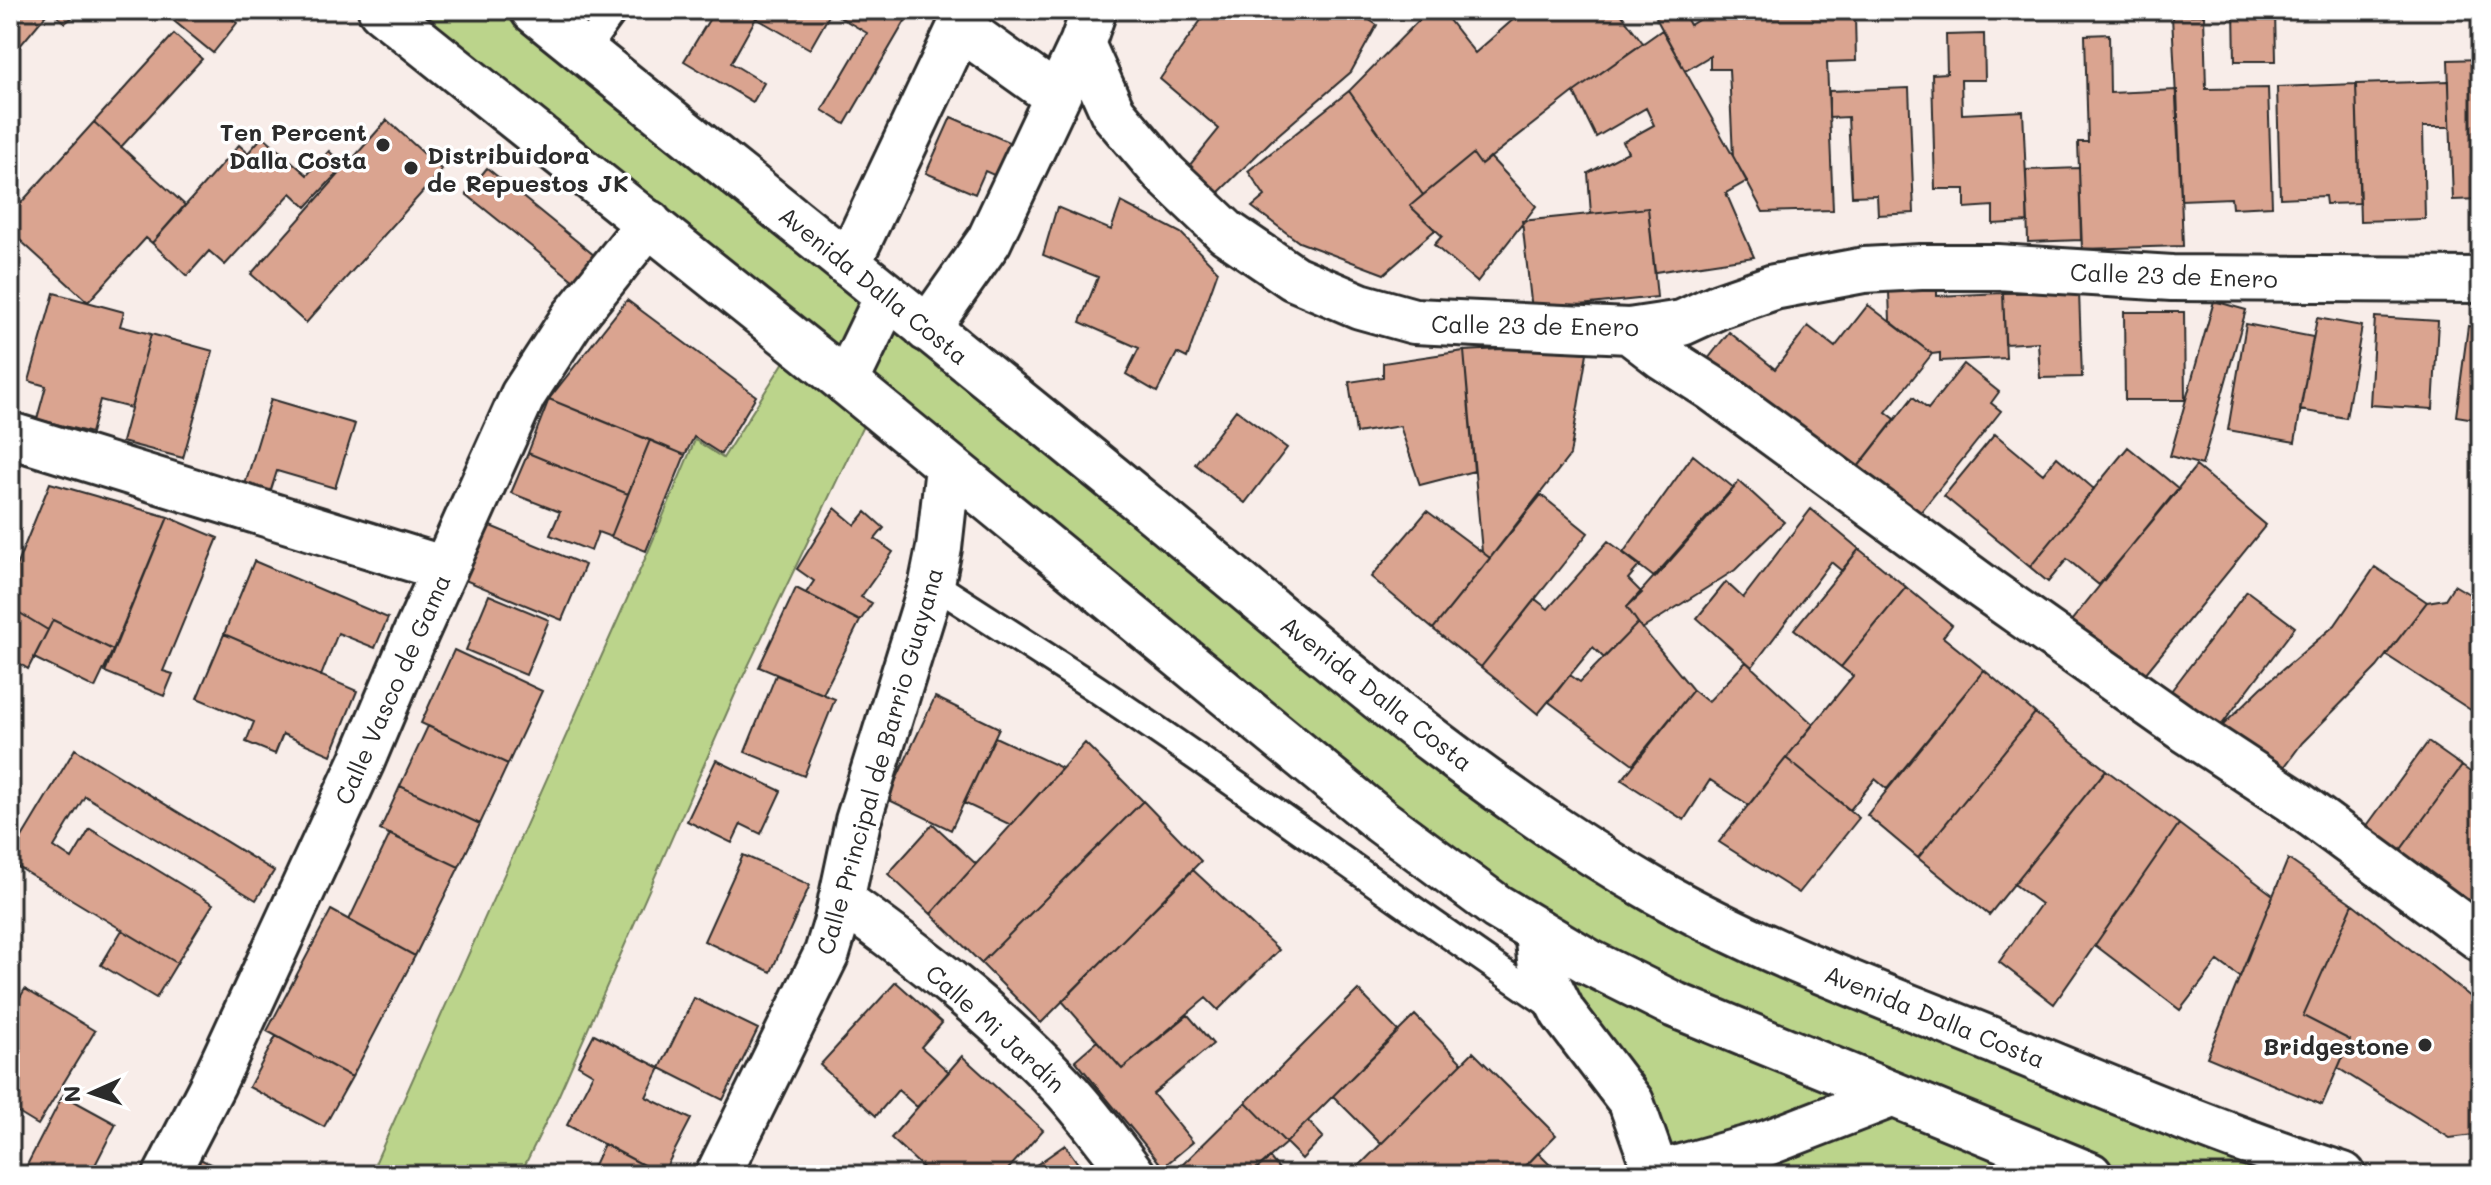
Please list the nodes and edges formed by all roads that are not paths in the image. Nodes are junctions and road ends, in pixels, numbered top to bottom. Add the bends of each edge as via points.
1 (381, 10) edge
2 (533, 10) edge
3 (614, 10) edge
4 (964, 19) edge
5 (1088, 27) edge
6 (584, 51) junction
7 (1056, 96) junction
8 (649, 223) junction
9 (848, 264) junction
10 (2481, 280) edge
11 (887, 297) junction
12 (927, 329) junction
13 (1629, 331) junction
14 (846, 382) junction
15 (10, 435) edge
16 (948, 467) junction
17 (445, 569) junction
18 (932, 583) junction
19 (841, 900) junction
20 (1537, 931) junction
21 (2481, 939) edge
22 (1563, 1013) junction
23 (1891, 1095) junction
24 (1778, 1159) edge
25 (166, 1175) edge
26 (718, 1175) edge
27 (1133, 1175) edge
28 (1657, 1175) edge
29 (2090, 1175) edge
30 (2343, 1175) edge

1 - 8 street
2 - 6 street, Avenida Dalla Costa
3 - 6 lane
4 - 7 street
4 - 9 street
5 - 7 street
5 - 13 street, Calle 23 de Enero via 1113,113 1165,174 1226,232 1294,278 1360,306 1414,321
6 - 9 street, Avenida Dalla Costa
7 - 12 street via 989,241
8 - 14 street
8 - 17 street, Calle Vasco de Gama via 573,318 523,395
9 - 11 street, Avenida Dalla Costa
10 - 13 street, Calle 23 de Enero via 2172,278 1997,267 1864,270 1774,287 1682,323
11 - 12 street, Avenida Dalla Costa
11 - 14 street
12 - 30 street, Avenida Dalla Costa via 1404,718 1511,797 1657,892 1896,1001
13 - 21 street
14 - 16 street
15 - 17 street
16 - 18 street, Calle Principal de Barrio Guayana
16 - 20 street via 1381,821
17 - 25 street, Calle Vasco de Gama via 356,775
18 - 19 street, Calle Principal de Barrio Guayana via 858,821
18 - 22 lane via 1090,685
19 - 26 street, Calle Principal de Barrio Guayana via 827,953
19 - 27 street, Calle Mi Jardín via 986,1014 1060,1084
20 - 22 street via 1540,960
20 - 23 street via 1675,1005
22 - 28 street via 1631,1102
23 - 24 street
23 - 29 street
24 - 28 street

